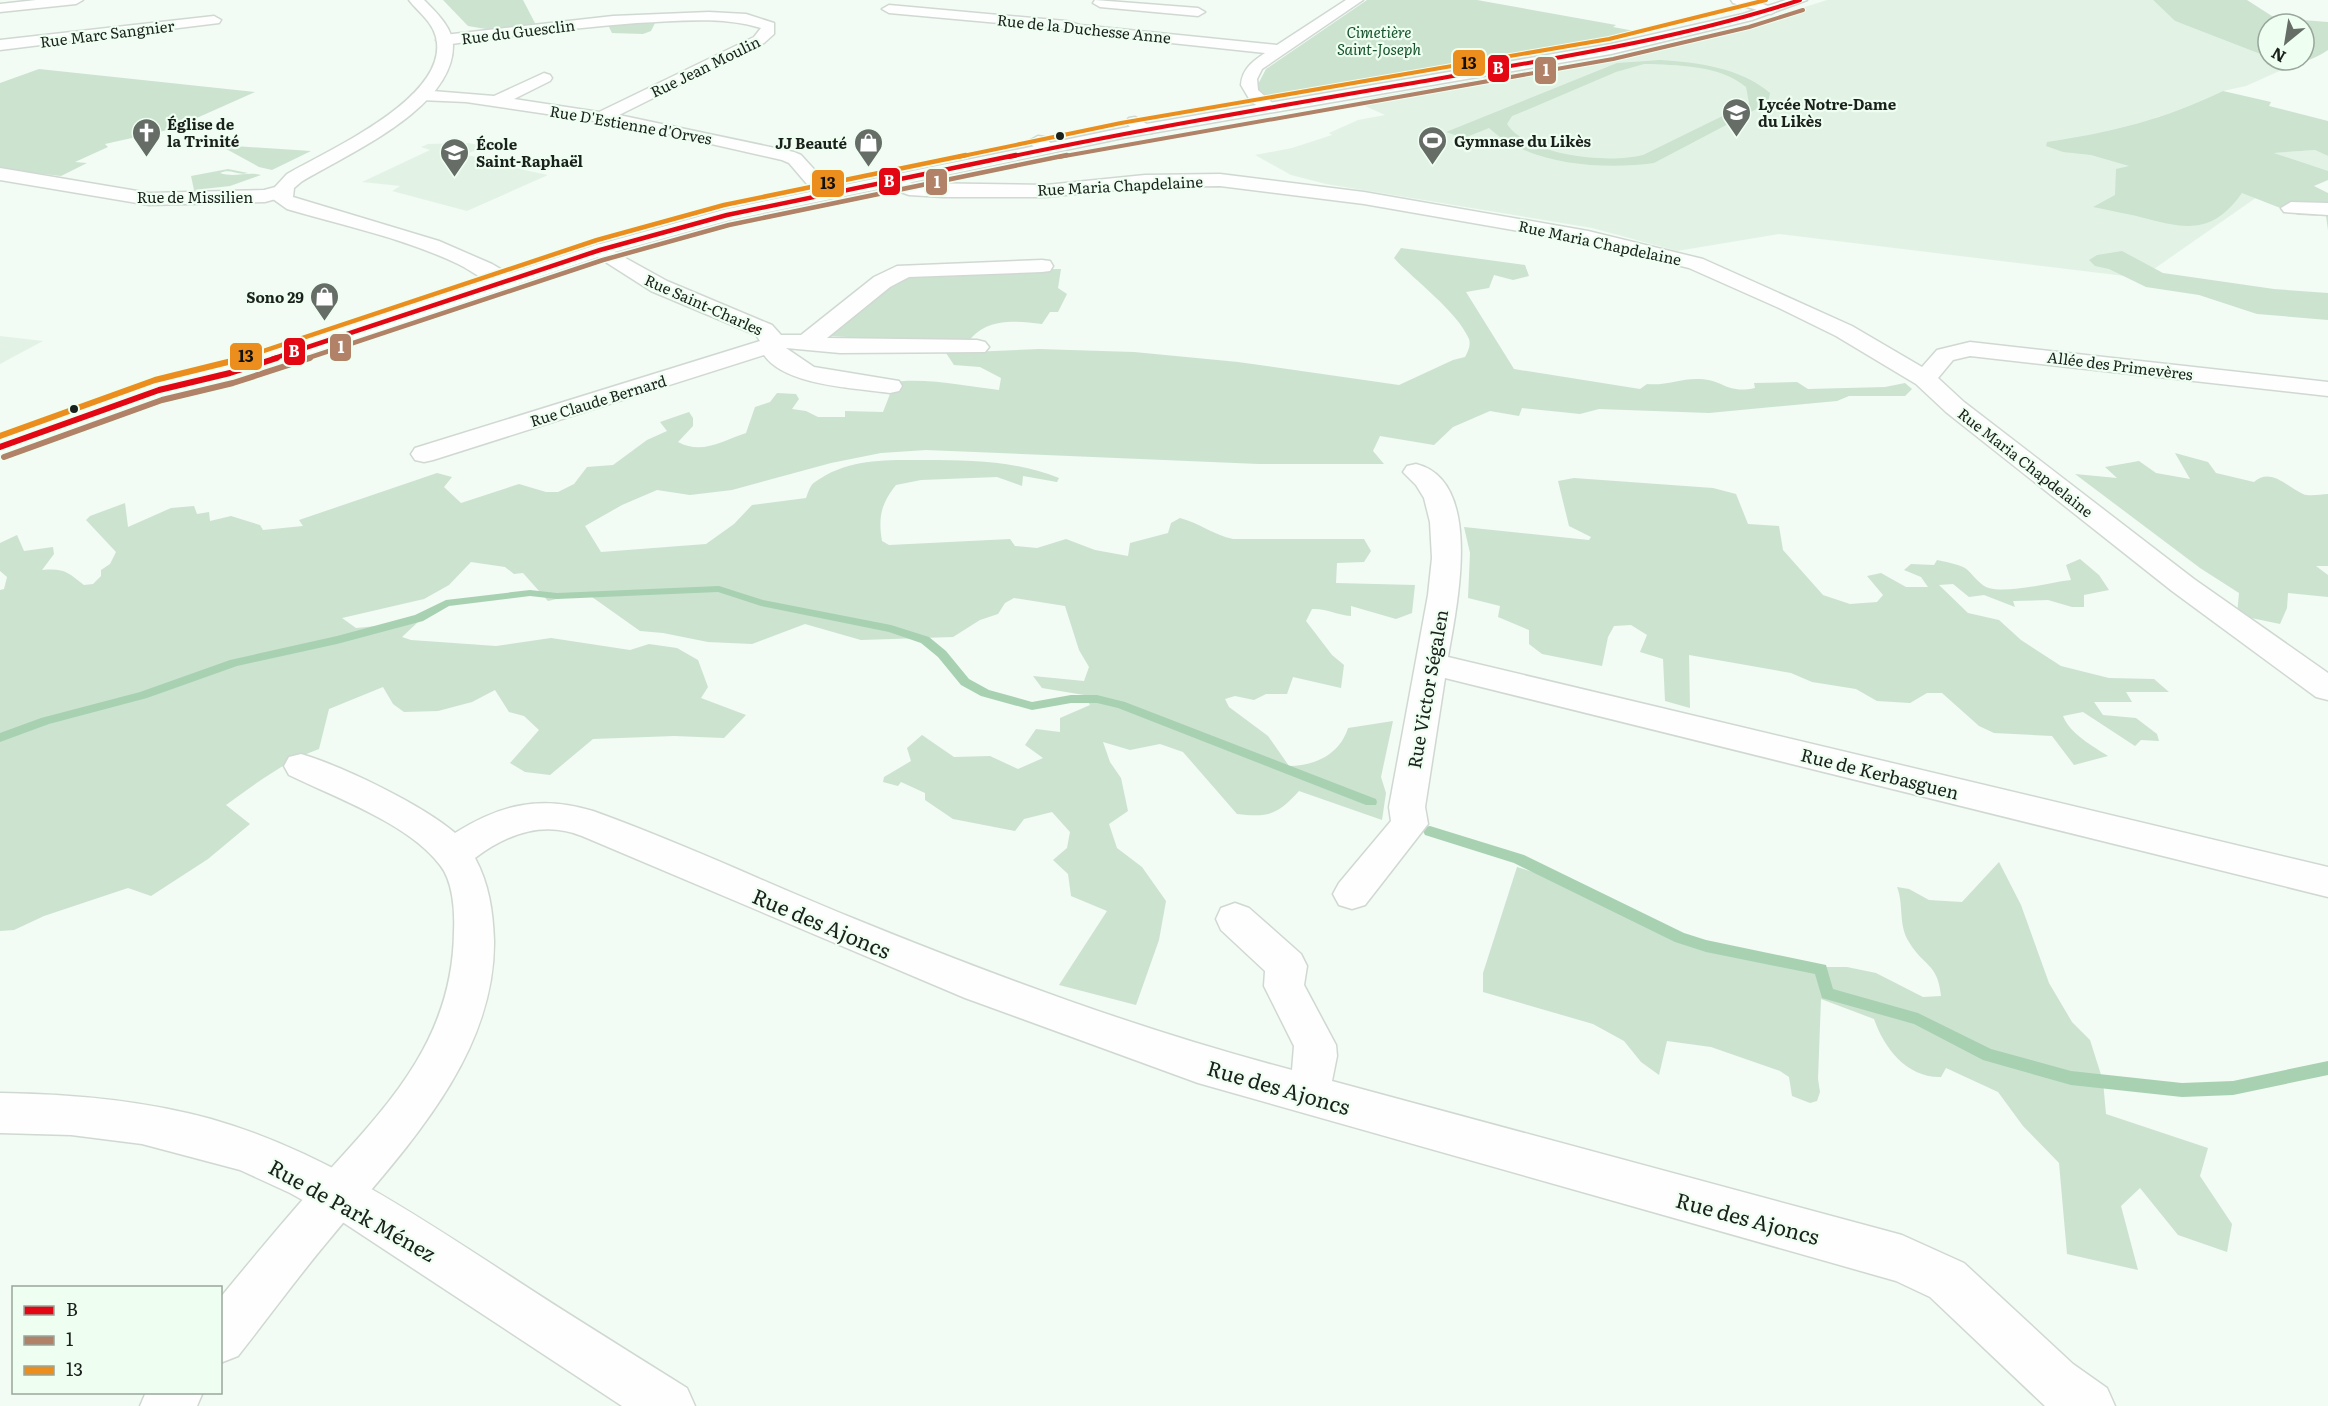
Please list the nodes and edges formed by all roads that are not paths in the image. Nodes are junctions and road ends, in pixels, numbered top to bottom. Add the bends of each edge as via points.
1 (76, 0) edge
2 (214, 0) edge
3 (416, 0) edge
4 (1356, 0) edge
5 (1738, 0) edge
6 (1800, 0) edge
7 (895, 4) edge
8 (0, 8) edge
9 (1095, 8) edge
10 (1772, 10) junction
11 (1198, 12) dead end
12 (589, 15) junction
13 (672, 15) junction
14 (214, 20) junction
15 (1066, 24) junction
16 (657, 33) dead end
17 (606, 37) dead end
18 (213, 38) dead end
19 (444, 40) junction
20 (0, 45) edge
21 (1280, 50) junction
22 (544, 78) dead end
23 (420, 95) junction
24 (497, 101) junction
25 (1269, 107) junction
26 (602, 117) junction
27 (0, 174) edge
28 (888, 181) junction
29 (283, 191) junction
30 (825, 194) junction
31 (2291, 208) dead end
32 (2328, 209) edge
33 (419, 242) junction
34 (600, 250) junction
35 (1042, 266) dead end
36 (532, 274) junction
37 (508, 283) junction
38 (806, 343) junction
39 (771, 345) junction
40 (977, 347) dead end
41 (1925, 379) junction
42 (890, 386) dead end
43 (2328, 389) edge
44 (12, 443) edge
45 (424, 454) dead end
46 (1416, 472) dead end
47 (1432, 664) junction
48 (2328, 688) edge
49 (301, 766) dead end
50 (453, 854) junction
51 (2328, 882) edge
52 (1352, 894) dead end
53 (1235, 919) dead end
54 (1308, 1094) junction
55 (0, 1113) edge
56 (336, 1195) junction
57 (222, 1336) edge
58 (175, 1394) edge
59 (166, 1406) edge
60 (669, 1406) edge
61 (2089, 1406) edge

1 - 8 street
2 - 14 street
3 - 19 street via 436,22
4 - 21 street
5 - 10 street
6 - 10 street
7 - 15 street, Rue de la Duchesse Anne
9 - 11 street
9 - 15 street
10 - 25 street via 1581,55
12 - 13 street, Rue Jean Moulin
12 - 17 street via 594,35
12 - 19 street, Rue du Guesclin
13 - 16 street
13 - 26 street, Rue Jean Moulin via 735,15 761,21 769,30 754,43
14 - 18 street
14 - 20 street, Rue Marc Sangnier
15 - 21 street, Rue de la Duchesse Anne
19 - 23 street via 442,65
21 - 25 street via 1256,66 1248,82 1251,94
22 - 24 street
23 - 24 street, Rue D'Estienne d'Orves
23 - 29 street via 368,137 294,178
24 - 26 street, Rue D'Estienne d'Orves
25 - 28 street via 1042,145
26 - 30 street, Rue D'Estienne d'Orves via 792,158
27 - 29 street, Rue de Missilien via 149,199 265,196
28 - 30 street
28 - 41 street, Rue Maria Chapdelaine via 925,191 1022,191 1220,180 1364,198 1559,231 1664,254 1718,272 1829,323
29 - 33 street via 284,199 294,205
30 - 34 street via 727,214
31 - 32 street
33 - 36 street via 493,256
33 - 37 street via 482,267
34 - 36 street
34 - 39 street, Rue Saint-Charles via 659,286 764,330
35 - 38 street via 905,271 882,282
36 - 37 street
37 - 44 street via 230,373 165,400
38 - 39 street, Rue Saint-Charles via 785,341
38 - 40 street, Rue Saint-Charles
39 - 42 street via 780,358 807,373
39 - 45 street, Rue Claude Bernard
41 - 43 street, Allée des Primevères via 1945,355 1970,349
41 - 48 street, Rue Maria Chapdelaine via 2183,585
46 - 47 street, Rue Victor Ségalen via 1436,493 1446,543 1446,579
47 - 51 street, Rue de Kerbasguen
47 - 52 street, Rue Victor Ségalen via 1407,807 1410,824
49 - 50 street via 401,816
50 - 54 street, Rue des Ajoncs via 477,836 511,821 533,816 566,817 1010,999 1126,1041
50 - 56 street via 468,887 475,930 465,1006 449,1047 429,1079 390,1133
53 - 54 street via 1287,966 1284,986 1315,1045
54 - 61 street, Rue des Ajoncs via 1902,1259 1947,1280 2047,1375
55 - 56 street, Rue de Park Ménez via 80,1115 200,1137 278,1164
56 - 57 street
56 - 60 street, Rue de Park Ménez
58 - 59 street

